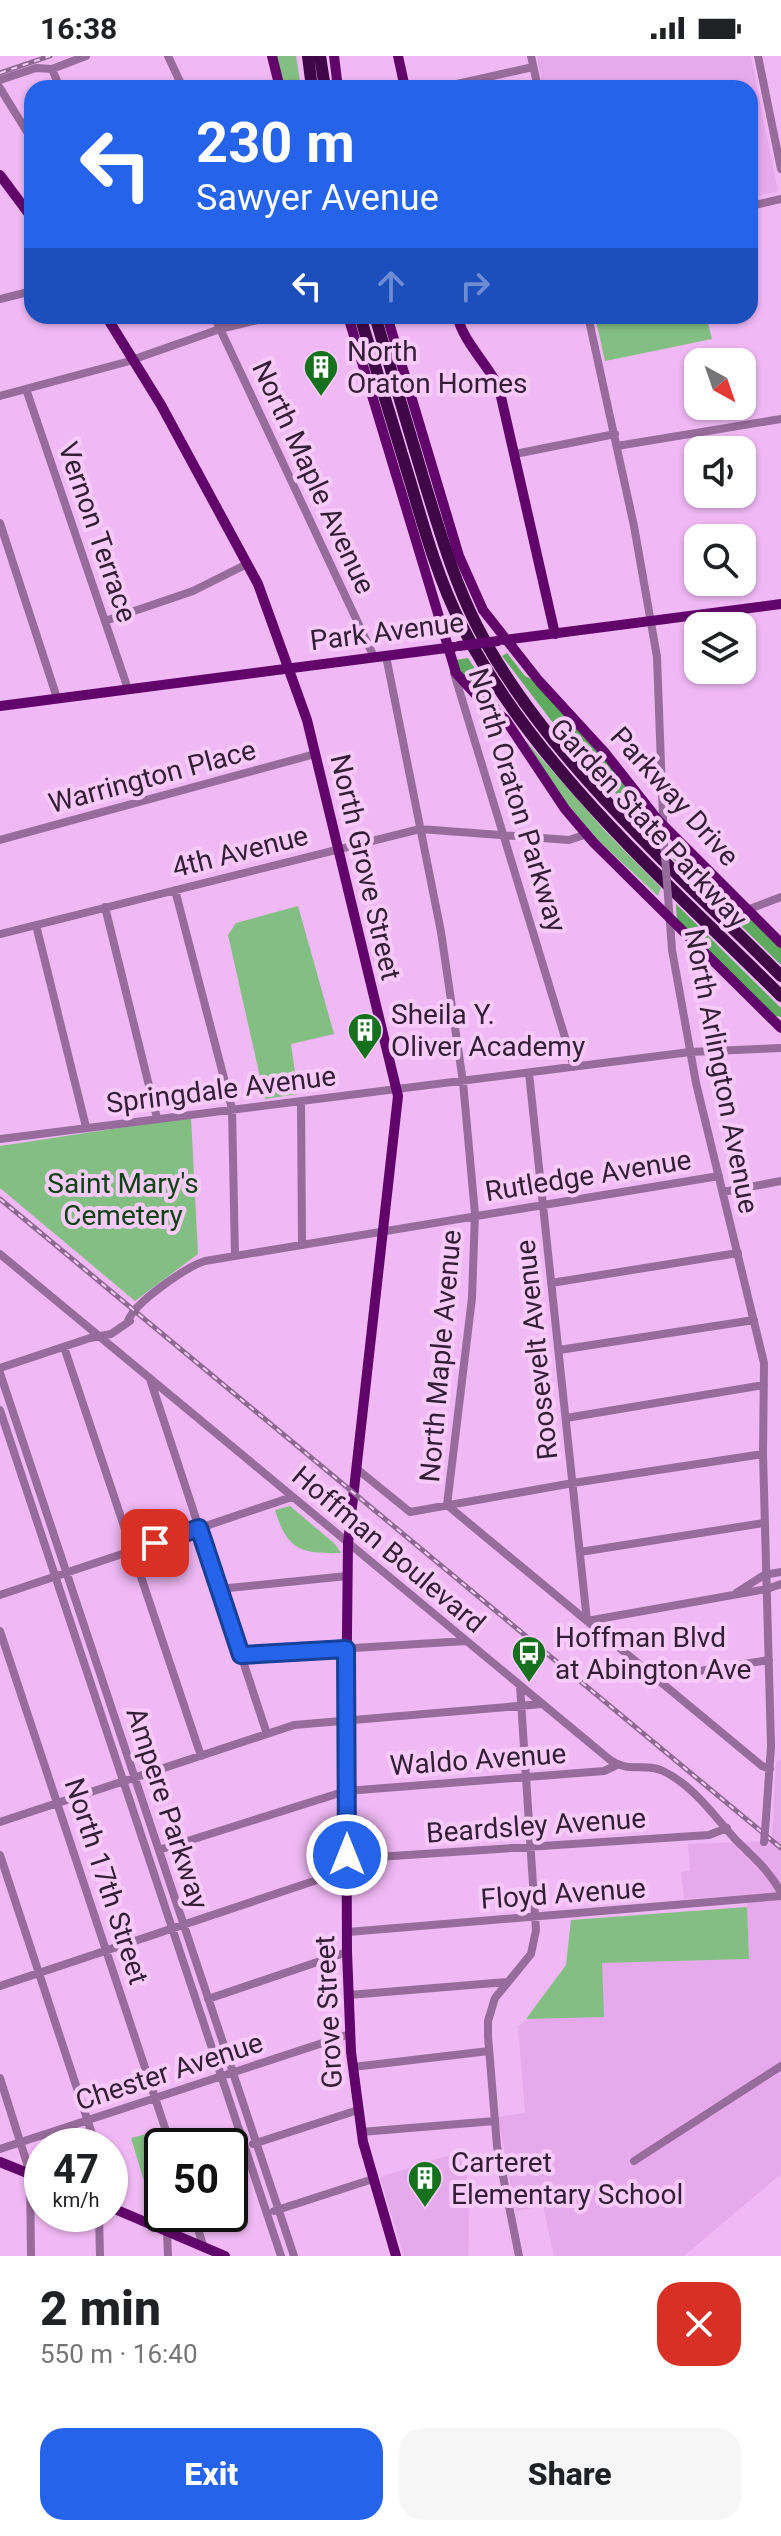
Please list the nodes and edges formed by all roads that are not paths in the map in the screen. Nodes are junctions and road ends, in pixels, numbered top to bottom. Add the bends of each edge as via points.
1 (86, 56) edge
2 (168, 56) edge
3 (272, 56) edge
4 (308, 56) edge
5 (320, 56) edge
6 (334, 56) edge
7 (398, 56) edge
8 (531, 56) edge
9 (758, 56) edge
10 (533, 67) junction
11 (52, 69) junction
12 (495, 75) junction
13 (0, 80) edge
14 (57, 80) edge
15 (179, 80) edge
16 (278, 80) edge
17 (311, 80) edge
18 (324, 80) edge
19 (337, 80) edge
20 (403, 80) edge
21 (473, 80) edge
22 (496, 80) edge
23 (536, 80) edge
24 (0, 88) edge
25 (24, 127) edge
26 (781, 169) edge
27 (0, 175) edge
28 (781, 199) edge
29 (758, 204) edge
30 (24, 207) edge
31 (24, 293) edge
32 (0, 299) edge
33 (111, 324) edge
34 (218, 324) edge
35 (241, 324) edge
36 (351, 324) edge
37 (362, 324) edge
38 (377, 324) edge
39 (389, 324) edge
40 (460, 324) edge
41 (590, 324) edge
42 (220, 329) junction
43 (133, 359) junction
44 (26, 389) junction
45 (0, 396) edge
46 (781, 419) edge
47 (615, 434) junction
48 (617, 446) junction
49 (515, 454) junction
50 (0, 523) edge
51 (247, 564) junction
52 (781, 604) edge
53 (105, 621) junction
54 (650, 621) junction
55 (555, 634) junction
56 (502, 641) junction
57 (454, 647) junction
58 (380, 656) junction
59 (452, 664) junction
60 (289, 668) junction
61 (128, 689) junction
62 (57, 698) junction
63 (0, 706) edge
64 (315, 754) junction
65 (662, 825) junction
66 (420, 829) junction
67 (587, 834) junction
68 (504, 835) junction
69 (0, 840) edge
70 (337, 849) junction
71 (175, 890) junction
72 (781, 897) edge
73 (105, 907) junction
74 (747, 910) junction
75 (669, 917) junction
76 (36, 925) junction
77 (0, 934) edge
78 (781, 943) edge
79 (781, 976) edge
80 (781, 996) edge
81 (781, 1028) edge
82 (781, 1048) edge
83 (690, 1052) junction
84 (574, 1067) junction
85 (529, 1073) junction
86 (463, 1082) junction
87 (396, 1091) junction
88 (301, 1101) junction
89 (232, 1109) junction
90 (157, 1118) junction
91 (86, 1127) junction
92 (0, 1139) edge
93 (719, 1176) junction
94 (781, 1181) edge
95 (723, 1192) junction
96 (543, 1205) junction
97 (475, 1216) junction
98 (382, 1232) junction
99 (302, 1244) junction
100 (738, 1253) junction
101 (0, 1254) edge
102 (235, 1256) junction
103 (551, 1283) junction
104 (754, 1320) junction
105 (98, 1336) junction
106 (64, 1347) junction
107 (559, 1350) junction
108 (0, 1371) edge
109 (150, 1378) junction
110 (764, 1385) junction
111 (0, 1410) edge
112 (566, 1418) junction
113 (763, 1454) junction
114 (357, 1469) junction
115 (573, 1483) junction
116 (292, 1497) junction
117 (447, 1505) junction
118 (764, 1523) junction
119 (199, 1528) junction
120 (348, 1543) junction
121 (132, 1551) junction
122 (580, 1552) junction
123 (66, 1572) junction
124 (781, 1572) edge
125 (766, 1574) junction
126 (55, 1576) junction
127 (347, 1576) junction
128 (781, 1584) edge
129 (219, 1589) junction
130 (767, 1589) junction
131 (0, 1595) edge
132 (733, 1595) junction
133 (587, 1621) junction
134 (0, 1631) edge
135 (466, 1641) junction
136 (346, 1649) junction
137 (241, 1655) junction
138 (769, 1660) junction
139 (346, 1664) joint
140 (655, 1678) junction
141 (520, 1686) junction
142 (542, 1704) junction
143 (521, 1705) junction
144 (346, 1721) junction
145 (267, 1734) junction
146 (201, 1756) junction
147 (617, 1765) junction
148 (770, 1769) junction
149 (134, 1777) junction
150 (526, 1777) junction
151 (123, 1781) junction
152 (346, 1791) junction
153 (58, 1803) junction
154 (0, 1822) edge
155 (727, 1828) junction
156 (530, 1848) junction
157 (159, 1850) junction
158 (0, 1855) edge
159 (755, 1857) junction
160 (347, 1865) junction
161 (781, 1894) edge
162 (535, 1917) junction
163 (183, 1925) junction
164 (172, 1929) junction
165 (348, 1932) junction
166 (107, 1950) junction
167 (347, 1952) junction
168 (39, 1973) junction
169 (507, 1982) junction
170 (0, 1986) edge
171 (349, 1995) junction
172 (208, 1999) junction
173 (350, 2034) junction
174 (489, 2051) junction
175 (781, 2066) edge
176 (353, 2067) junction
177 (233, 2074) junction
178 (0, 2078) edge
179 (222, 2078) junction
180 (155, 2100) junction
181 (358, 2110) junction
182 (88, 2121) junction
183 (495, 2121) junction
184 (90, 2128) edge
185 (165, 2128) edge
186 (238, 2128) edge
187 (361, 2132) junction
188 (21, 2142) junction
189 (256, 2143) junction
190 (248, 2146) edge
191 (0, 2149) edge
192 (24, 2152) edge
193 (248, 2159) edge
194 (634, 2161) dead end
195 (0, 2162) edge
196 (24, 2171) edge
197 (373, 2179) junction
198 (278, 2210) junction
199 (266, 2213) junction
200 (31, 2232) edge
201 (99, 2232) edge
202 (167, 2232) joint
203 (199, 2232) edge
204 (204, 2248) junction
205 (31, 2256) edge
206 (100, 2256) edge
207 (168, 2256) edge
208 (225, 2256) edge
209 (281, 2256) edge
210 (294, 2256) edge
211 (396, 2256) edge
212 (519, 2256) edge

1 - 11 street
2 - 15 street
3 - 16 main road
4 - 17 highway
5 - 18 highway
6 - 19 main road
7 - 20 main road
8 - 10 street
9 - 26 street
10 - 12 street
10 - 23 street
11 - 13 street via 36,68
11 - 14 street
12 - 21 street
12 - 22 street
24 - 25 street
27 - 30 main road
28 - 29 street
31 - 32 street
33 - 43 main road, North Grove Street
34 - 42 street, North Maple Avenue
35 - 42 street
36 - 57 main road, North Oraton Parkway
37 - 80 highway, Garden State Parkway via 436,565 481,661 583,795
38 - 79 highway, Garden State Parkway via 448,558 469,611 498,662 594,785
39 - 56 main road, North Oraton Parkway via 463,567
40 - 49 main road via 499,388
41 - 47 street, North Arlington Avenue
42 - 43 street
42 - 58 street, North Maple Avenue
43 - 44 street
43 - 51 main road, North Grove Street
44 - 45 street
44 - 53 street, Vernon Terrace
46 - 48 street
47 - 48 street, North Arlington Avenue
47 - 49 street
48 - 54 street, North Arlington Avenue
49 - 55 main road
50 - 62 street
51 - 53 street via 193,591
51 - 60 main road, North Grove Street
52 - 54 main road, Park Avenue
53 - 61 street, Vernon Terrace
54 - 55 main road, Park Avenue
54 - 65 street, North Arlington Avenue via 658,671
55 - 56 main road, Park Avenue
56 - 57 main road, Park Avenue, bridge
56 - 65 main road, Parkway Drive via 606,754
57 - 58 main road, Park Avenue
57 - 59 main road, North Oraton Parkway
58 - 60 main road, Park Avenue
58 - 66 street, North Maple Avenue
59 - 67 main road via 466,686 505,719
59 - 68 street, North Oraton Parkway
60 - 61 main road, Park Avenue
60 - 64 main road, North Grove Street
61 - 62 main road, Park Avenue
62 - 63 main road, Park Avenue
64 - 69 street, Warrington Place
64 - 70 main road, North Grove Street
65 - 74 main road, Parkway Drive
65 - 75 street, North Arlington Avenue, bridge
66 - 68 street, 4th Avenue
66 - 70 street, 4th Avenue
66 - 86 street, North Maple Avenue
67 - 68 street, 4th Avenue via 569,840
67 - 75 main road
68 - 84 street, North Oraton Parkway
70 - 71 street, 4th Avenue
70 - 87 main road, North Grove Street
71 - 73 street, 4th Avenue
71 - 89 street
72 - 74 street
73 - 76 street, 4th Avenue
73 - 90 street
74 - 78 main road, Parkway Drive
75 - 81 main road
75 - 83 street, North Arlington Avenue
76 - 77 street, 4th Avenue
76 - 91 street
82 - 83 street, Springdale Avenue
83 - 84 street, Springdale Avenue
83 - 93 street, North Arlington Avenue
84 - 85 street, Springdale Avenue
85 - 86 street, Springdale Avenue
85 - 96 street, Roosevelt Avenue
86 - 87 street, Springdale Avenue
86 - 97 street, North Maple Avenue
87 - 88 street, Springdale Avenue
87 - 98 main road, North Grove Street
88 - 89 street, Springdale Avenue
88 - 99 street
89 - 90 street, Springdale Avenue
89 - 102 street
90 - 91 street, Springdale Avenue
91 - 92 street, Springdale Avenue
93 - 95 street, North Arlington Avenue
93 - 96 street, Rutledge Avenue
94 - 95 street, Rutledge Avenue
95 - 100 street, North Arlington Avenue
96 - 97 street, Rutledge Avenue
96 - 103 street, Roosevelt Avenue
97 - 98 street, Rutledge Avenue
97 - 117 street, North Maple Avenue via 472,1298
98 - 99 street, Rutledge Avenue
98 - 114 main road, North Grove Street
99 - 102 street, Rutledge Avenue
100 - 103 street
100 - 104 street, North Arlington Avenue
101 - 105 street, Hoffman Boulevard
102 - 105 street, Rutledge Avenue via 200,1262 144,1301 115,1332
103 - 107 street, Roosevelt Avenue
104 - 107 street
104 - 110 street, North Arlington Avenue
105 - 106 street, Rutledge Avenue
105 - 109 street, Hoffman Boulevard
106 - 108 street, Rutledge Avenue
106 - 121 street
107 - 112 street, Roosevelt Avenue
108 - 123 street, Ampere Parkway
109 - 116 street, Hoffman Boulevard
109 - 119 street
110 - 112 street
110 - 113 street, North Arlington Avenue
111 - 126 street, Ampere Parkway
112 - 115 street, Roosevelt Avenue
113 - 115 street
113 - 118 street, North Arlington Avenue
114 - 117 street via 408,1512
114 - 120 main road, North Grove Street
115 - 117 street
115 - 122 street, Roosevelt Avenue
116 - 119 street
116 - 120 street, Hoffman Boulevard
117 - 133 street, North Maple Avenue
118 - 122 street
118 - 125 street, North Arlington Avenue
119 - 121 street
119 - 129 street
120 - 127 main road, North Grove Street
120 - 135 street, Hoffman Boulevard
121 - 123 street
121 - 146 street
122 - 133 street, Roosevelt Avenue
123 - 126 street
123 - 149 street, Ampere Parkway
124 - 125 street
125 - 130 street, North Arlington Avenue
125 - 132 street
126 - 131 street
126 - 151 street, Ampere Parkway
127 - 129 street
127 - 136 main road, North Grove Street
128 - 130 street
129 - 137 street
130 - 132 street
130 - 138 street, North Arlington Avenue
132 - 133 street
133 - 140 street, North Maple Avenue
134 - 153 street, North 17th Street
135 - 136 street
135 - 141 street, Hoffman Boulevard
136 - 137 street
136 - 139 main road, North Grove Street
137 - 145 street
138 - 140 street
138 - 148 street, North Arlington Avenue
139 - 144 main road, Grove Street
140 - 148 street, North Maple Avenue
141 - 142 street, Hoffman Boulevard
141 - 143 street
142 - 143 street
142 - 147 street, Hoffman Boulevard
143 - 144 street
143 - 150 street
144 - 145 street via 294,1725
144 - 152 main road, Grove Street
145 - 146 street
146 - 149 street
147 - 150 street, Waldo Avenue via 604,1771
147 - 155 street via 663,1771
148 - 159 street, North Arlington Avenue, bridge via 764,1842
149 - 151 street
149 - 157 street, Ampere Parkway
150 - 152 street, Waldo Avenue
150 - 156 street
151 - 153 street
151 - 164 street, Ampere Parkway
152 - 157 street, Waldo Avenue
152 - 160 main road, Grove Street
153 - 154 street
153 - 166 street, North 17th Street
155 - 156 street, Beardsley Avenue via 709,1835
155 - 159 street
156 - 160 street, Beardsley Avenue
156 - 162 street
157 - 163 street, Ampere Parkway
158 - 168 street
159 - 161 street
160 - 163 street, Beardsley Avenue
160 - 165 main road, Grove Street
161 - 162 street, Floyd Avenue
162 - 165 street, Floyd Avenue
162 - 169 street via 531,1954
163 - 164 street, Beardsley Avenue
163 - 172 street, Ampere Parkway
164 - 166 street, Beardsley Avenue
164 - 179 street, Ampere Parkway
165 - 167 main road, Grove Street
166 - 168 street, Beardsley Avenue
166 - 180 street, North 17th Street
167 - 171 main road, Grove Street
167 - 172 street
168 - 170 street, Beardsley Avenue
168 - 182 street
169 - 171 street
169 - 174 street via 488,2021
171 - 173 main road, Grove Street
172 - 177 street, Ampere Parkway
173 - 176 main road, Grove Street
173 - 177 street, Chester Avenue
174 - 176 street
174 - 183 street
175 - 194 street
176 - 181 main road, Grove Street
177 - 179 street, Chester Avenue
177 - 189 street, Ampere Parkway
178 - 188 street
179 - 180 street, Chester Avenue
179 - 186 street, Ampere Parkway
180 - 182 street, Chester Avenue
180 - 185 street, North 17th Street
181 - 187 main road, Grove Street
181 - 189 street
182 - 184 street
182 - 188 street, Chester Avenue
183 - 187 street
183 - 212 street
187 - 197 main road, Grove Street
188 - 191 street, Chester Avenue
188 - 192 street
189 - 190 street
189 - 198 street, Ampere Parkway
193 - 199 street, Ampere Parkway
195 - 196 main road
197 - 198 street
197 - 211 main road, Grove Street
198 - 199 street
198 - 210 street, Ampere Parkway
199 - 209 street, Ampere Parkway
200 - 205 street
201 - 206 street
202 - 204 main road
202 - 207 street
203 - 204 street
204 - 208 main road

